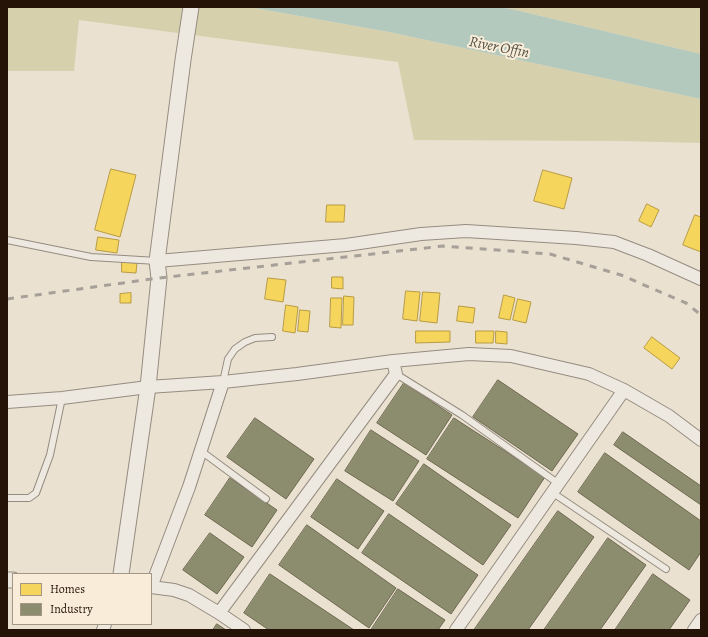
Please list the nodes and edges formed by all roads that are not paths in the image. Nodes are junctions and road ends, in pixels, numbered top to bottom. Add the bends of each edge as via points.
1 (191, 7) edge
2 (7, 240) edge
3 (158, 260) junction
4 (701, 279) edge
5 (272, 337) dead end
6 (393, 361) junction
7 (396, 374) junction
8 (223, 382) junction
9 (148, 386) junction
10 (624, 390) junction
11 (62, 398) junction
12 (7, 402) edge
13 (701, 440) edge
14 (201, 451) junction
15 (556, 488) junction
16 (7, 498) edge
17 (266, 499) dead end
18 (666, 569) dead end
19 (121, 573) edge
20 (152, 584) edge
21 (152, 587) edge
22 (219, 613) junction
23 (701, 620) edge
24 (244, 630) edge
25 (456, 630) edge
26 (694, 630) edge

1 - 3 street
2 - 3 lane via 91,257
3 - 4 street via 346,245 421,234 466,231 614,242
3 - 9 street
5 - 8 lane via 256,338 235,349 228,359
6 - 7 street
6 - 8 street
6 - 10 street via 469,354 511,356 589,374
7 - 15 lane via 462,416
7 - 22 street
8 - 9 street
8 - 14 street
9 - 11 street
9 - 19 street
10 - 13 street via 669,416
10 - 15 street
11 - 12 street
11 - 16 lane via 50,456 36,493 29,498
14 - 17 lane
14 - 20 street
15 - 18 lane
15 - 25 street
21 - 22 street via 189,595
22 - 24 street
23 - 26 street

